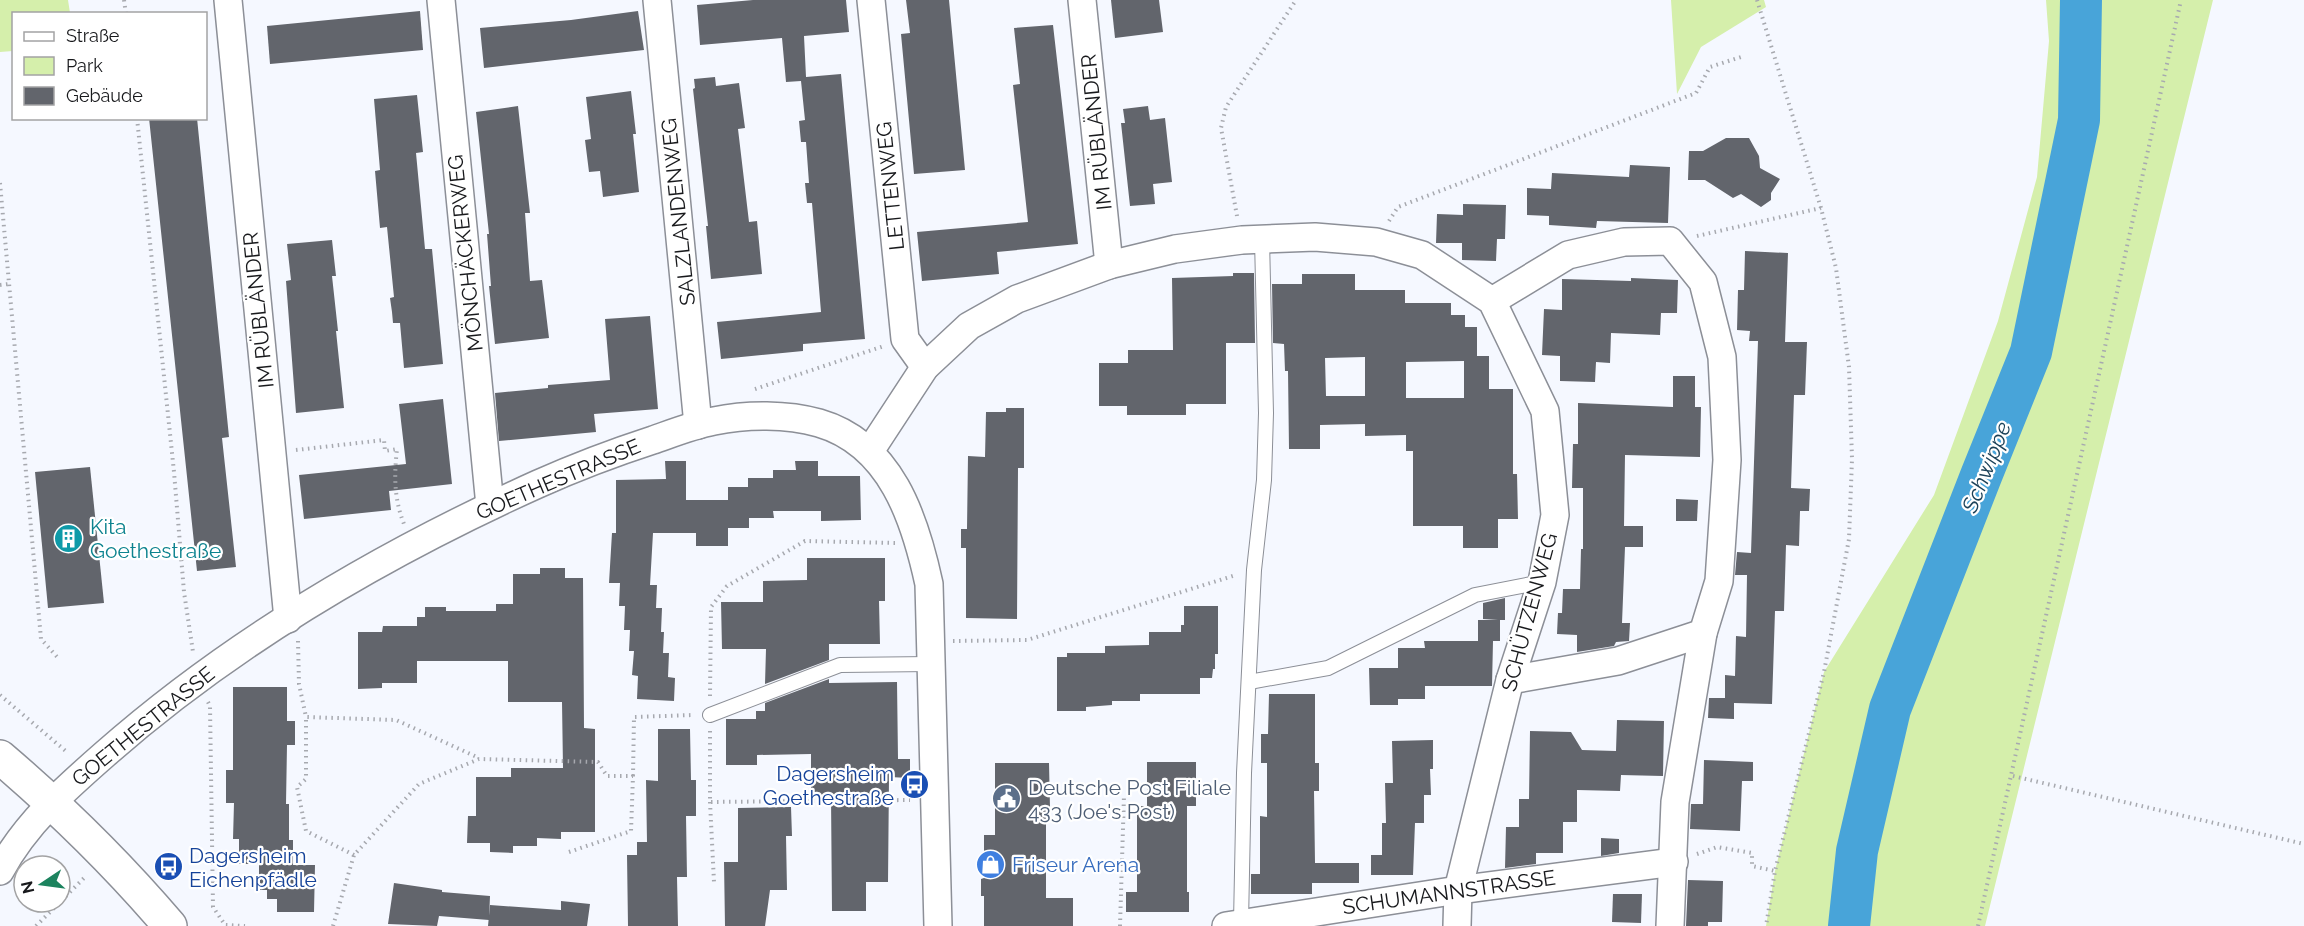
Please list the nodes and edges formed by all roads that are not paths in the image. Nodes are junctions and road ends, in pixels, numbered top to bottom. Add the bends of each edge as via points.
1 (228, 0) edge
2 (441, 0) edge
3 (657, 0) edge
4 (871, 0) edge
5 (1082, 0) edge
6 (1252, 239) junction
7 (1109, 265) junction
8 (1492, 301) junction
9 (925, 367) junction
10 (698, 424) junction
11 (870, 451) junction
12 (490, 506) junction
13 (1542, 582) junction
14 (293, 616) junction
15 (1703, 633) junction
16 (930, 652) junction
17 (1510, 680) junction
18 (1249, 682) junction
19 (710, 715) road end
20 (0, 757) edge
21 (51, 801) junction
22 (1674, 862) junction
23 (0, 871) edge
24 (1458, 890) junction
25 (1234, 924) edge
26 (170, 926) edge
27 (938, 926) edge
28 (1457, 926) edge
29 (1670, 926) edge

1 - 14 street, IM RÜBLÄNDER via 272,453
2 - 12 street, MÖNCHÄCKERWEG
3 - 10 street, SALZLANDENWEG
4 - 9 street, LETTENWEG via 905,339
5 - 7 street, IM RÜBLÄNDER
6 - 7 street via 1174,249
6 - 8 street via 1314,237 1376,242 1422,255
6 - 18 lane via 1266,412
7 - 9 street via 1017,299 969,326
8 - 13 street, SCHÜTZENWEG via 1545,411 1555,514
8 - 15 street via 1568,255 1624,242 1670,241 1703,282 1722,357 1727,460 1719,581
9 - 11 street
10 - 11 street, GOETHESTRASSE via 744,417 782,417 819,423
10 - 12 street, GOETHESTRASSE via 589,462
11 - 16 street, GOETHESTRASSE via 897,488 920,542 929,584
12 - 14 street, GOETHESTRASSE via 412,546
13 - 17 street, SCHÜTZENWEG
13 - 18 lane via 1475,595 1328,668
14 - 21 street, GOETHESTRASSE via 198,678
15 - 17 street via 1618,661
15 - 22 street via 1675,802
16 - 19 lane via 840,665
16 - 27 street, GOETHESTRASSE
17 - 24 street, SCHÜTZENWEG
18 - 25 lane
20 - 21 street
21 - 23 street, GOETHESTRASSE
21 - 26 street
22 - 24 street, SCHUMANNSTRASSE
22 - 29 street
24 - 25 street, SCHUMANNSTRASSE
24 - 28 street, SCHÜTZENWEG

